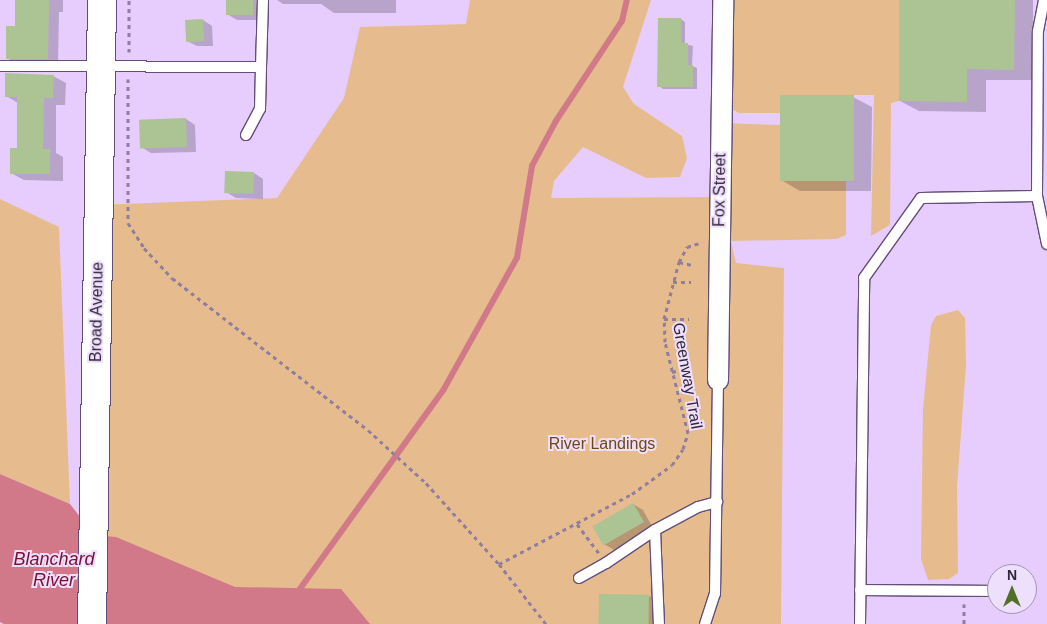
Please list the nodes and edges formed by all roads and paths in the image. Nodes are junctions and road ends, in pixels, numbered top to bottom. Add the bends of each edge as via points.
1 (102, 0) edge
2 (129, 0) edge
3 (263, 0) edge
4 (723, 0) edge
5 (1044, 0) edge
6 (1043, 25) edge
7 (0, 66) edge
8 (101, 66) junction
9 (128, 66) junction
10 (261, 67) junction
11 (246, 135) dead end
12 (1037, 196) junction
13 (720, 239) junction
14 (1047, 244) edge
15 (679, 262) junction
16 (692, 266) dead end
17 (673, 282) junction
18 (691, 282) dead end
19 (664, 319) junction
20 (689, 319) dead end
21 (686, 369) dead end
22 (672, 372) junction
23 (718, 380) joint
24 (717, 502) junction
25 (577, 524) junction
26 (655, 530) junction
27 (606, 563) junction
28 (499, 564) junction
29 (579, 578) dead end
30 (860, 590) junction
31 (964, 590) junction
32 (987, 591) edge
33 (92, 624) edge
34 (546, 624) edge
35 (659, 624) edge
36 (705, 624) edge
37 (860, 624) edge
38 (964, 624) edge

1 - 8 main road, Broad Avenue
2 - 9 path
3 - 10 lane
4 - 13 street, Fox Street
5 - 6 lane
6 - 12 lane
7 - 8 lane
8 - 9 lane
8 - 33 main road, Broad Avenue
9 - 10 lane
9 - 28 path via 128,224 144,248 172,278 368,430 426,483
10 - 11 lane via 260,109
12 - 14 lane
12 - 30 lane via 921,198 864,278
13 - 15 path, Greenway Trail via 687,247
13 - 23 street, Fox Street
15 - 16 path
15 - 17 path, Greenway Trail
17 - 18 path
17 - 19 path, Greenway Trail
19 - 20 path
19 - 22 path, Greenway Trail
21 - 22 path
22 - 25 path, Greenway Trail via 688,433 672,465 632,494
23 - 24 lane
24 - 26 lane via 698,507
24 - 36 lane via 715,594
25 - 27 path
25 - 28 path, Greenway Trail
26 - 27 lane
26 - 35 lane
27 - 29 lane
28 - 34 path
30 - 31 lane
30 - 37 lane
31 - 32 lane
31 - 38 path

